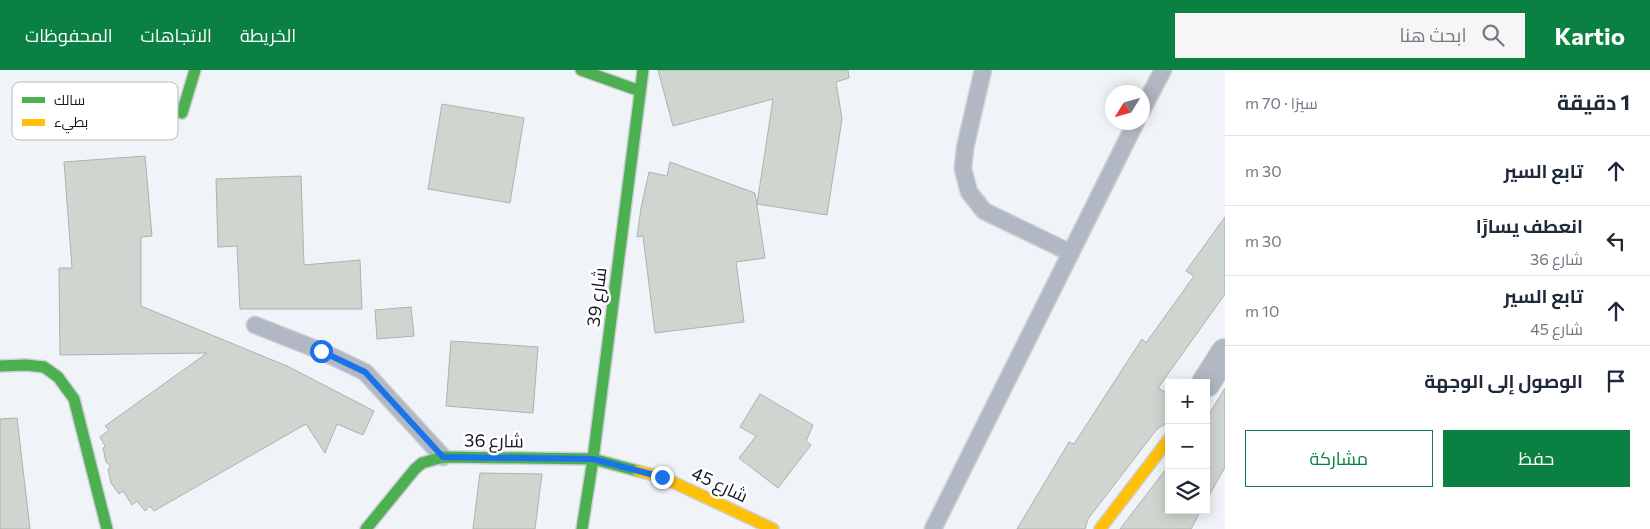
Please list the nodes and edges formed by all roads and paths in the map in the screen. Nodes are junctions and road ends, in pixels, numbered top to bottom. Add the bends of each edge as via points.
1 (195, 70) edge
2 (582, 70) edge
3 (643, 70) edge
4 (983, 70) edge
5 (1163, 70) edge
6 (640, 91) junction
7 (1150, 95) edge
8 (182, 113) dead end
9 (1132, 130) edge
10 (1071, 253) junction
11 (255, 325) dead end
12 (1225, 353) edge
13 (0, 366) edge
14 (1209, 379) edge
15 (1165, 444) edge
16 (443, 457) junction
17 (593, 459) junction
18 (107, 529) edge
19 (366, 529) edge
20 (582, 529) edge
21 (773, 529) edge
22 (933, 529) edge
23 (1100, 529) edge

1 - 8 street
2 - 6 street
3 - 6 street, شارع 39
4 - 10 lane via 965,148 963,169 969,192 984,211
5 - 7 lane
6 - 17 street, شارع 39
9 - 10 lane
10 - 22 lane
11 - 16 lane via 365,372
12 - 14 street
13 - 18 street via 37,364 55,373 66,386 74,399
15 - 23 street
16 - 17 street, شارع 36
16 - 19 street, شارع 36 via 415,468
17 - 20 street, شارع 39
17 - 21 street, شارع 45 via 662,477

